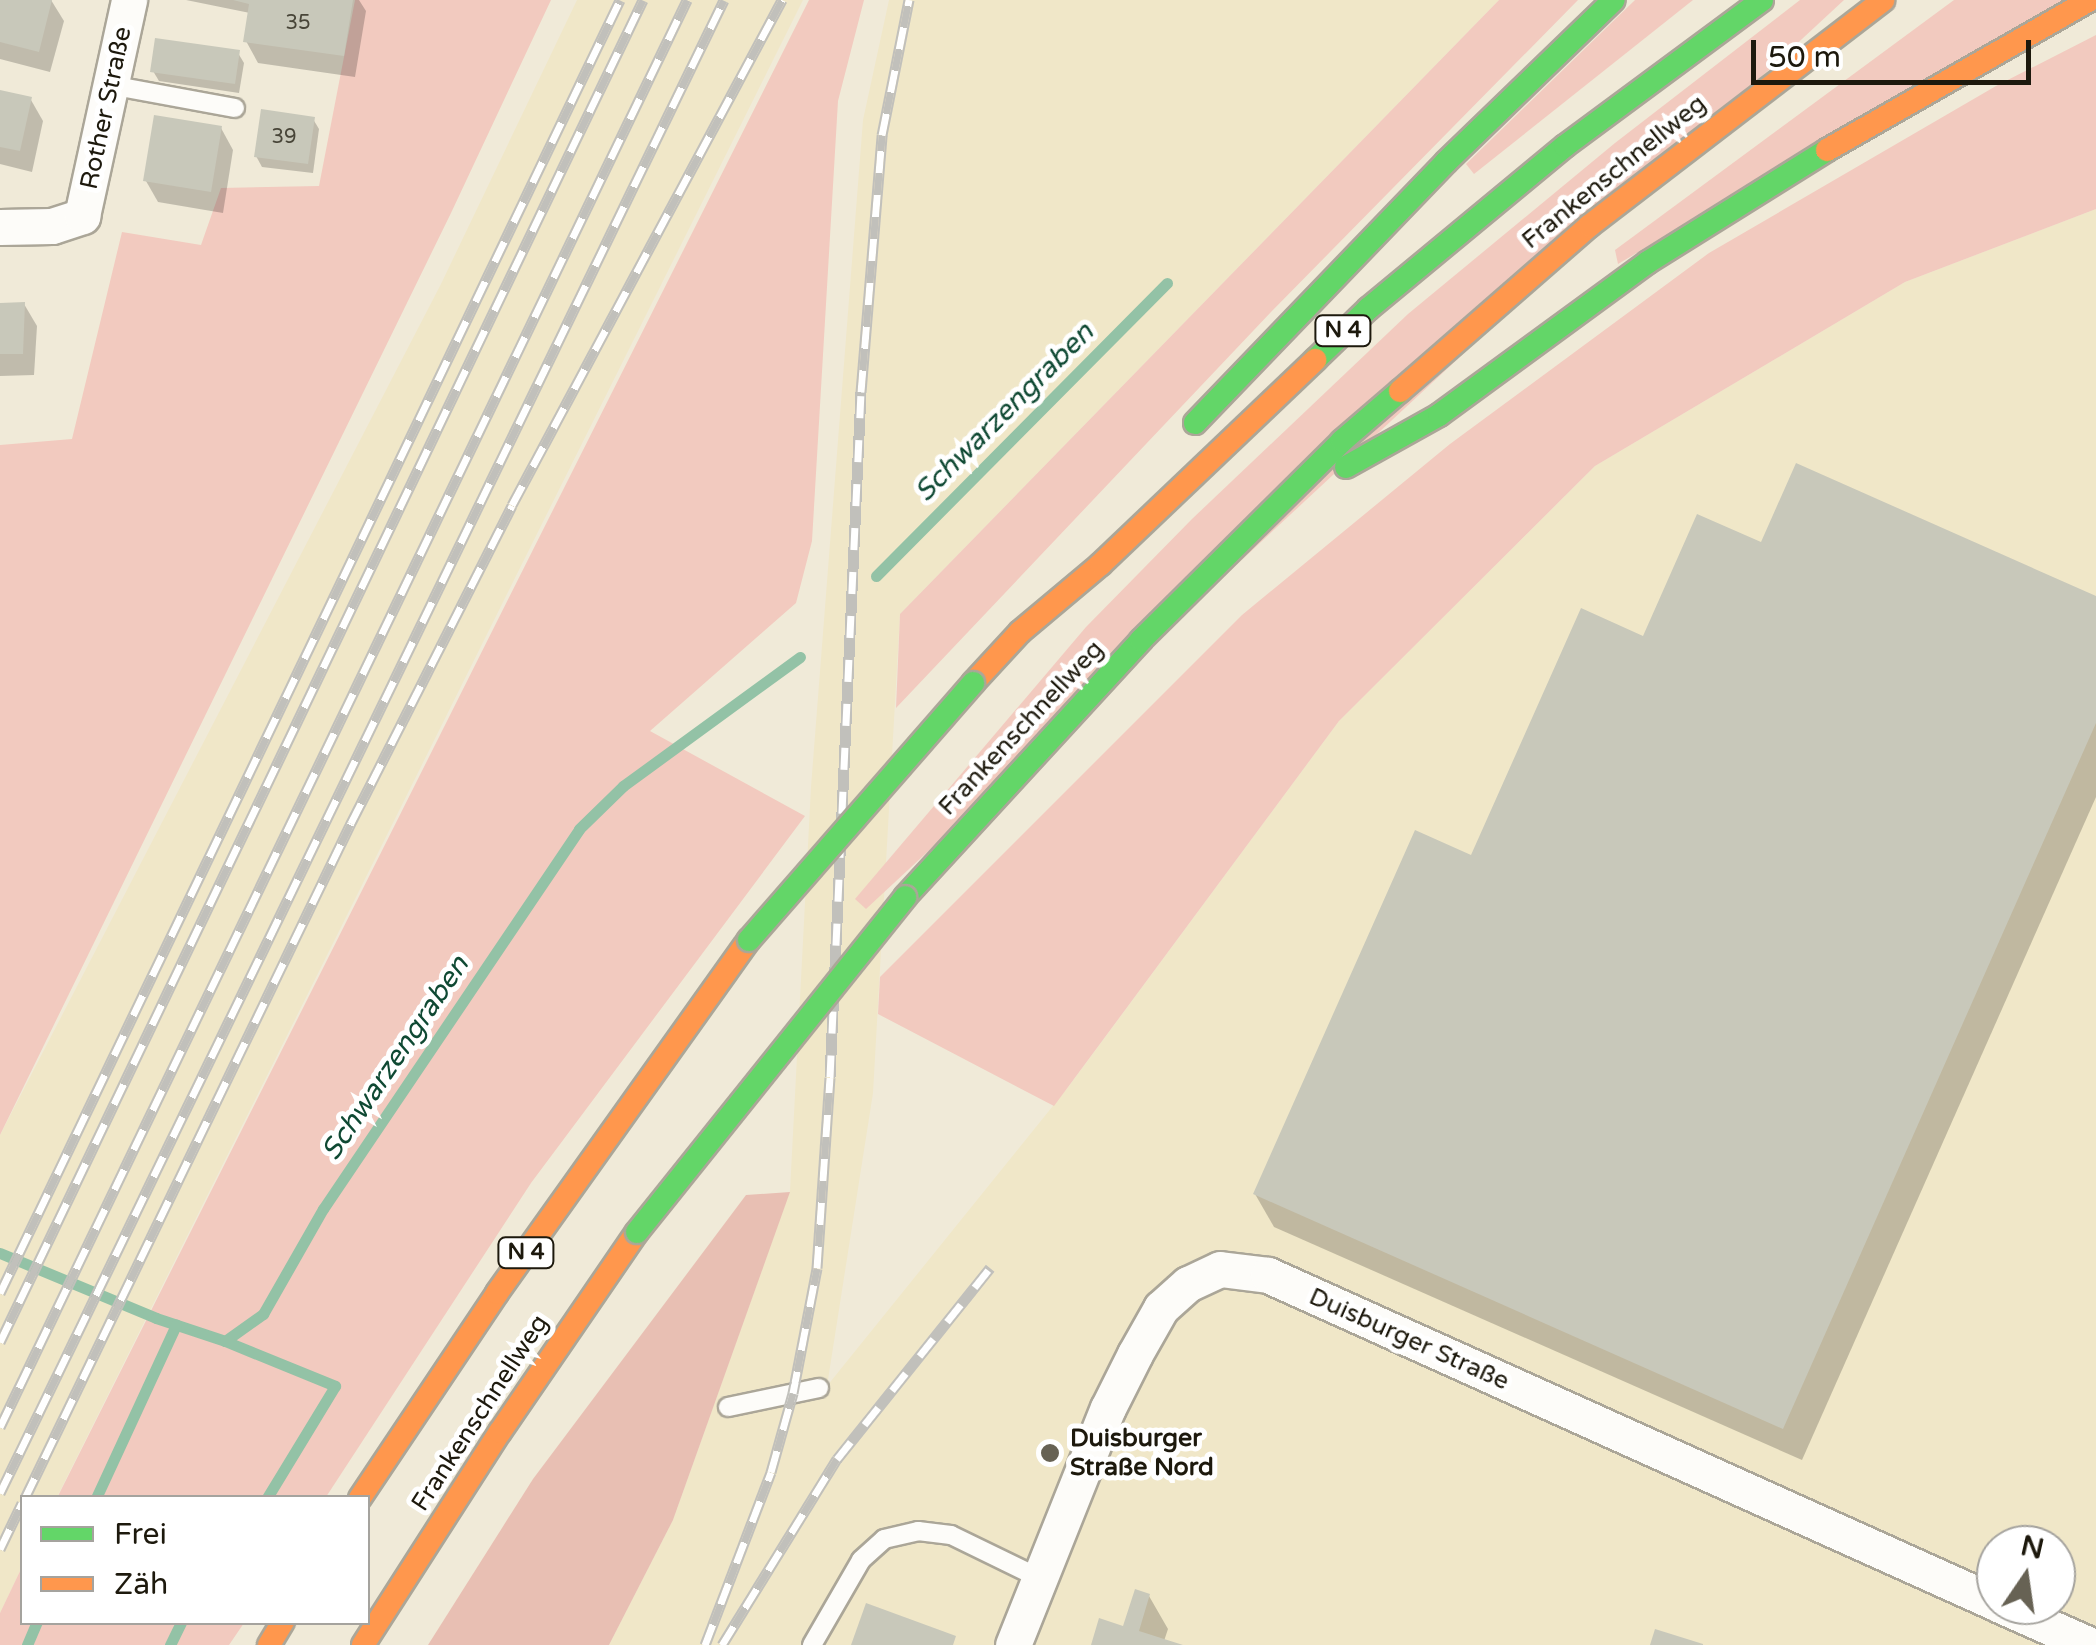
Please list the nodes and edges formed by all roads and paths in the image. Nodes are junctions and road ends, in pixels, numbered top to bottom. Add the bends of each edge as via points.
1 (129, 0) edge
2 (1614, 0) edge
3 (1762, 0) edge
4 (1884, 0) edge
5 (2090, 0) edge
6 (110, 86) junction
7 (234, 108) dead end
8 (0, 227) edge
9 (1183, 436) dead end
10 (1270, 510) junction
11 (1072, 558) dead end
12 (1020, 632) junction
13 (819, 1388) dead end
14 (728, 1407) dead end
15 (362, 1495) edge
16 (1040, 1578) junction
17 (1976, 1594) edge
18 (2045, 1625) edge
19 (363, 1645) edge
20 (812, 1645) edge
21 (1012, 1645) edge
22 (2090, 1645) edge

1 - 6 street, Rother Straße
2 - 9 highway via 1446,162
3 - 12 highway, Frankenschnellweg / N 4 via 1565,146 1408,274
4 - 10 highway, Frankenschnellweg via 1575,237
5 - 10 highway via 1835,144 1648,262 1439,415
6 - 7 lane
6 - 8 street, Rother Straße via 82,216 52,226
10 - 19 highway, Frankenschnellweg, bridge via 905,896 638,1232
11 - 12 highway
12 - 15 highway, Frankenschnellweg / N 4, bridge via 806,871 696,1011
13 - 14 lane
16 - 17 street, Duisburger Straße via 1108,1408 1160,1308 1220,1269 1268,1275
16 - 20 lane via 951,1536 918,1531 884,1539 861,1560
16 - 21 street, Duisburger Straße
18 - 22 street, Duisburger Straße

